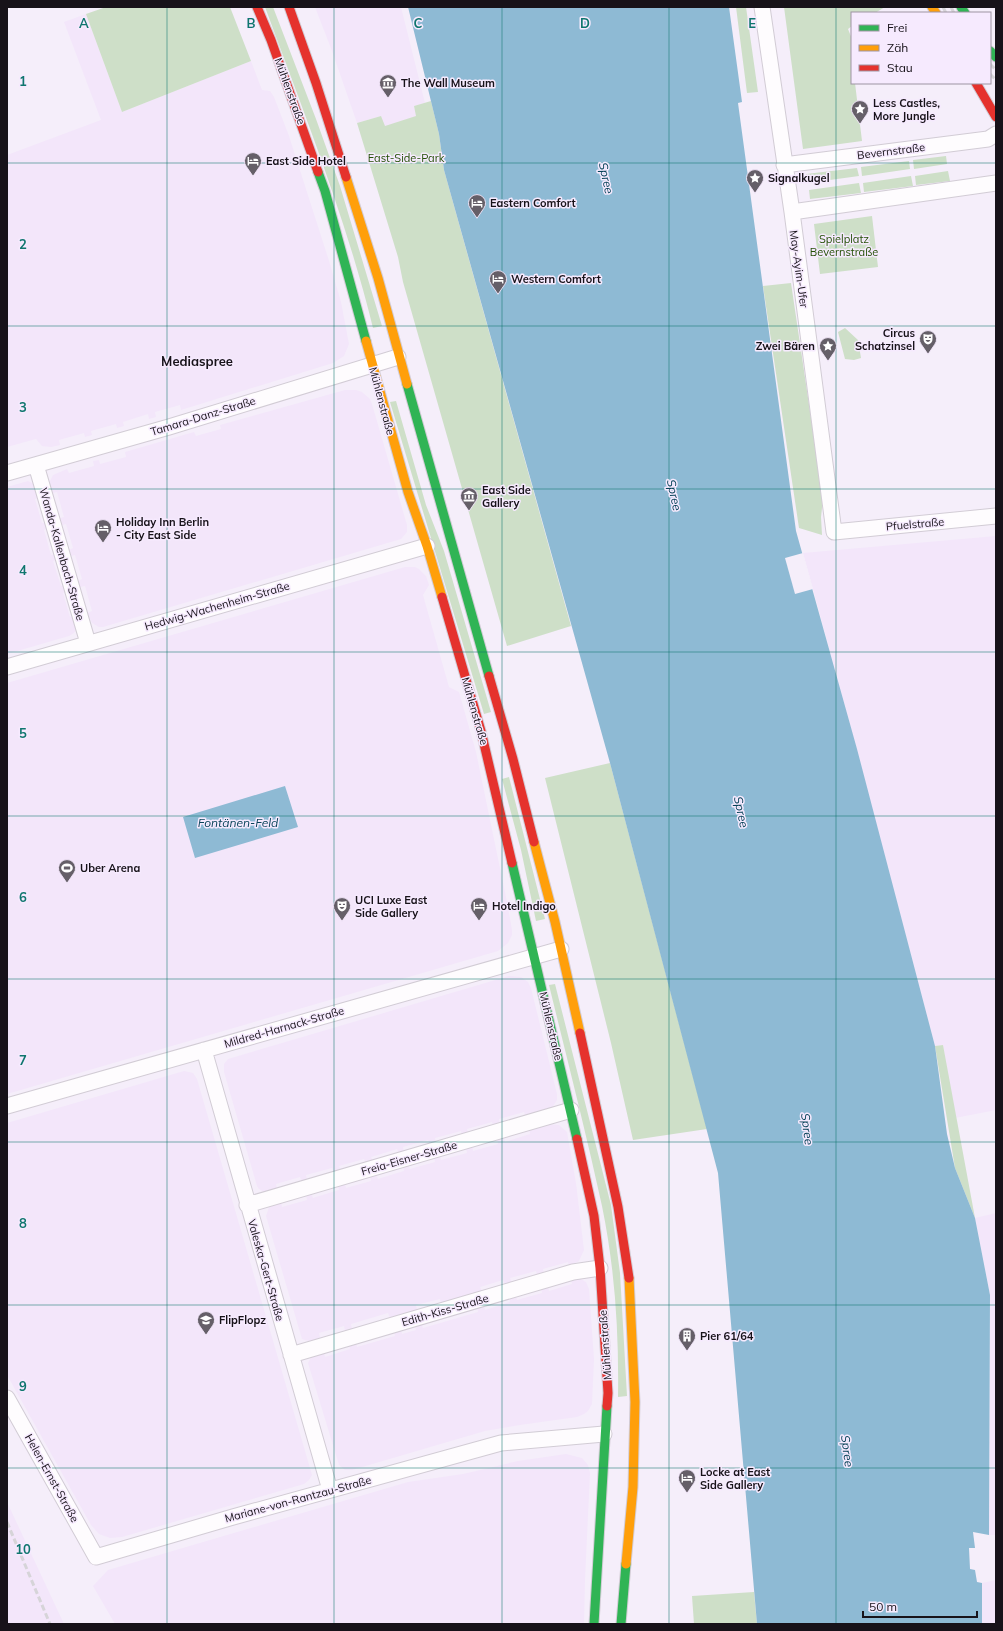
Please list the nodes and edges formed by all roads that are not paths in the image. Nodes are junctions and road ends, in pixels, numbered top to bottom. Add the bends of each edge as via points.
1 (257, 7) edge
2 (289, 7) edge
3 (762, 7) edge
4 (977, 84) edge
5 (996, 118) edge
6 (996, 134) edge
7 (784, 165) junction
8 (996, 183) edge
9 (792, 212) junction
10 (398, 357) junction
11 (372, 365) junction
12 (36, 465) junction
13 (7, 473) edge
14 (996, 516) edge
15 (834, 532) joint
16 (427, 546) junction
17 (88, 643) junction
18 (7, 667) edge
19 (561, 949) junction
20 (534, 956) junction
21 (204, 1050) junction
22 (7, 1106) edge
23 (571, 1110) junction
24 (247, 1205) junction
25 (600, 1268) junction
26 (291, 1355) junction
27 (7, 1398) edge
28 (608, 1435) junction
29 (330, 1490) junction
30 (96, 1557) joint
31 (594, 1624) edge
32 (621, 1624) edge

1 - 11 main road, Mühlenstraße via 326,191
2 - 10 main road via 316,82 362,228
3 - 7 street, May-Ayim-Ufer
4 - 5 main road
6 - 7 street, Bevernstraße via 988,139
7 - 9 street, May-Ayim-Ufer
8 - 9 street
9 - 15 street, May-Ayim-Ufer
10 - 11 street, Tamara-Danz-Straße
10 - 19 main road via 513,759
11 - 12 street, Tamara-Danz-Straße
11 - 16 main road, Mühlenstraße via 408,492
12 - 13 street, Tamara-Danz-Straße
12 - 17 street, Wanda-Kallenbach-Straße
14 - 15 street, Pfuelstraße
16 - 17 street, Hedwig-Wachenheim-Straße
16 - 20 main road, Mühlenstraße via 486,749
17 - 18 street, Hedwig-Wachenheim-Straße
19 - 20 street, Mildred-Harnack-Straße
19 - 32 main road via 618,1206 628,1267 635,1402 632,1435 633,1487
20 - 21 street, Mildred-Harnack-Straße
20 - 23 main road, Mühlenstraße
21 - 22 street, Mildred-Harnack-Straße
21 - 24 street, Valeska-Gert-Straße
23 - 24 street, Freia-Eisner-Straße
23 - 25 main road, Mühlenstraße via 594,1216
24 - 26 street, Valeska-Gert-Straße
25 - 26 street, Edith-Kiss-Straße via 573,1272
25 - 28 main road, Mühlenstraße via 608,1393
26 - 29 street, Valeska-Gert-Straße
27 - 30 street, Helen-Ernst-Straße
28 - 29 street, Mariane-von-Rantzau-Straße via 501,1443
28 - 31 main road, Mühlenstraße
29 - 30 street, Mariane-von-Rantzau-Straße

